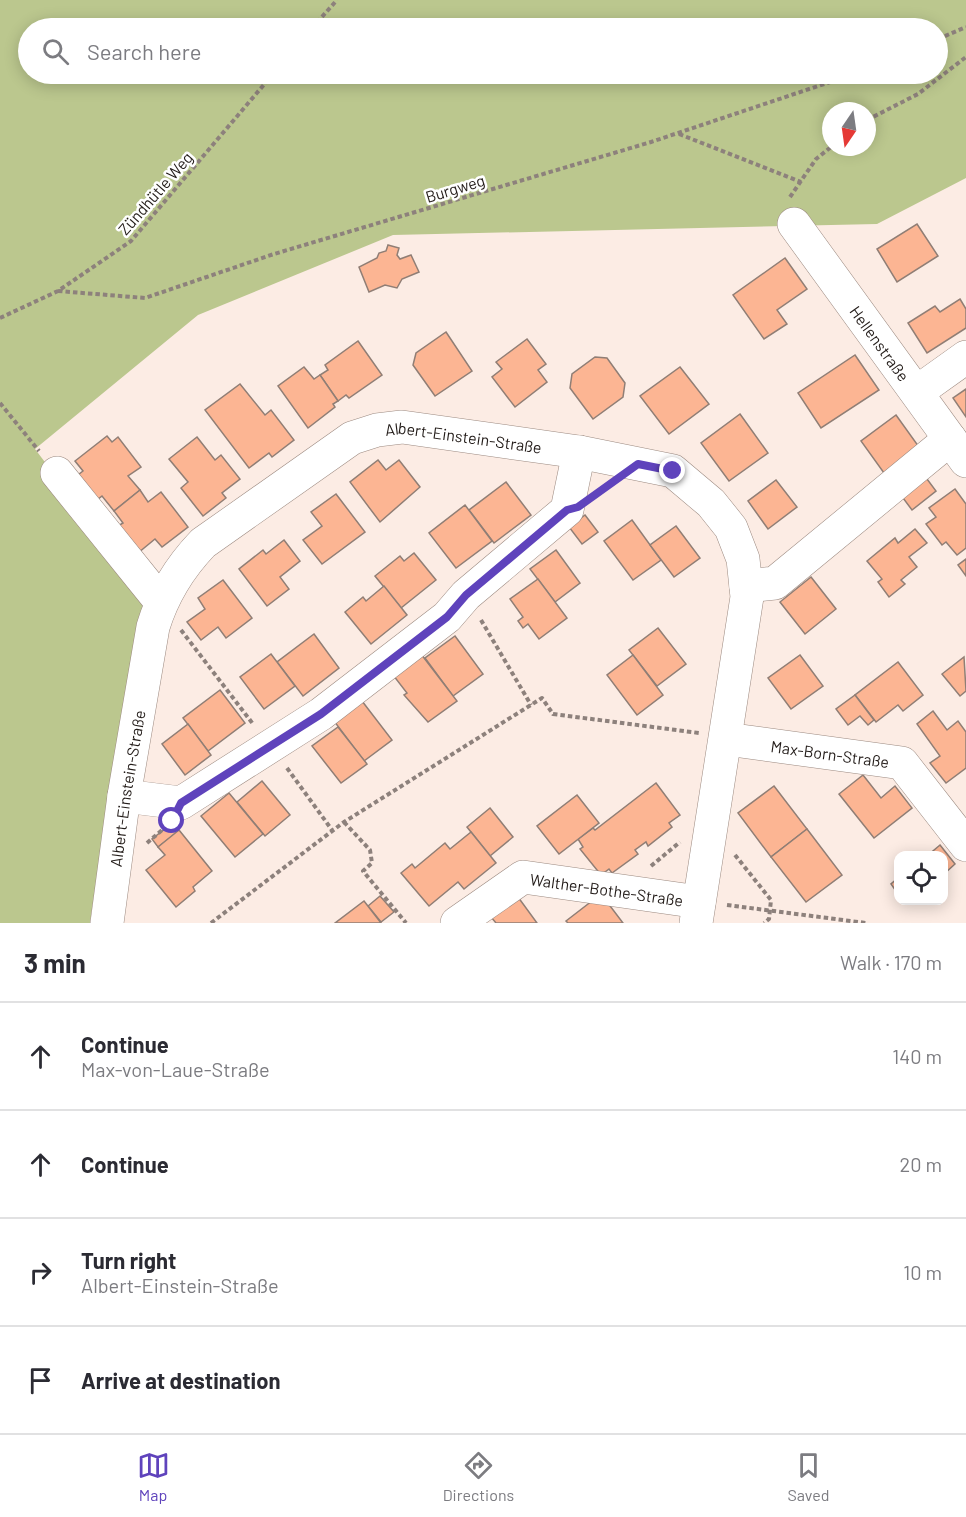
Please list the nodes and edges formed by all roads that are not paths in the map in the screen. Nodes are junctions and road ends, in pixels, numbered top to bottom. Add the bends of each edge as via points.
1 (794, 224) dead end
2 (966, 357) edge
3 (917, 393) junction
4 (958, 450) edge
5 (579, 452) junction
6 (57, 472) road end
7 (746, 586) junction
8 (161, 602) junction
9 (726, 739) junction
10 (124, 796) junction
11 (966, 846) edge
12 (697, 913) edge
13 (107, 923) edge
14 (457, 923) edge

1 - 3 street, Hellenstraße
2 - 3 street
3 - 4 street, Hellenstraße
4 - 7 street via 775,583
5 - 7 street, Albert-Einstein-Straße via 673,471 711,503 731,528
5 - 8 street, Albert-Einstein-Straße via 402,427 352,438 203,543 182,564
5 - 10 street via 567,510 466,595 447,617 321,714 181,803
6 - 8 street
7 - 9 street, Albert-Einstein-Straße
8 - 10 street, Albert-Einstein-Straße via 153,627
9 - 11 street, Max-Born-Straße via 902,762
9 - 12 street, Albert-Einstein-Straße
10 - 13 street, Albert-Einstein-Straße
12 - 14 street, Walther-Bothe-Straße via 523,877

